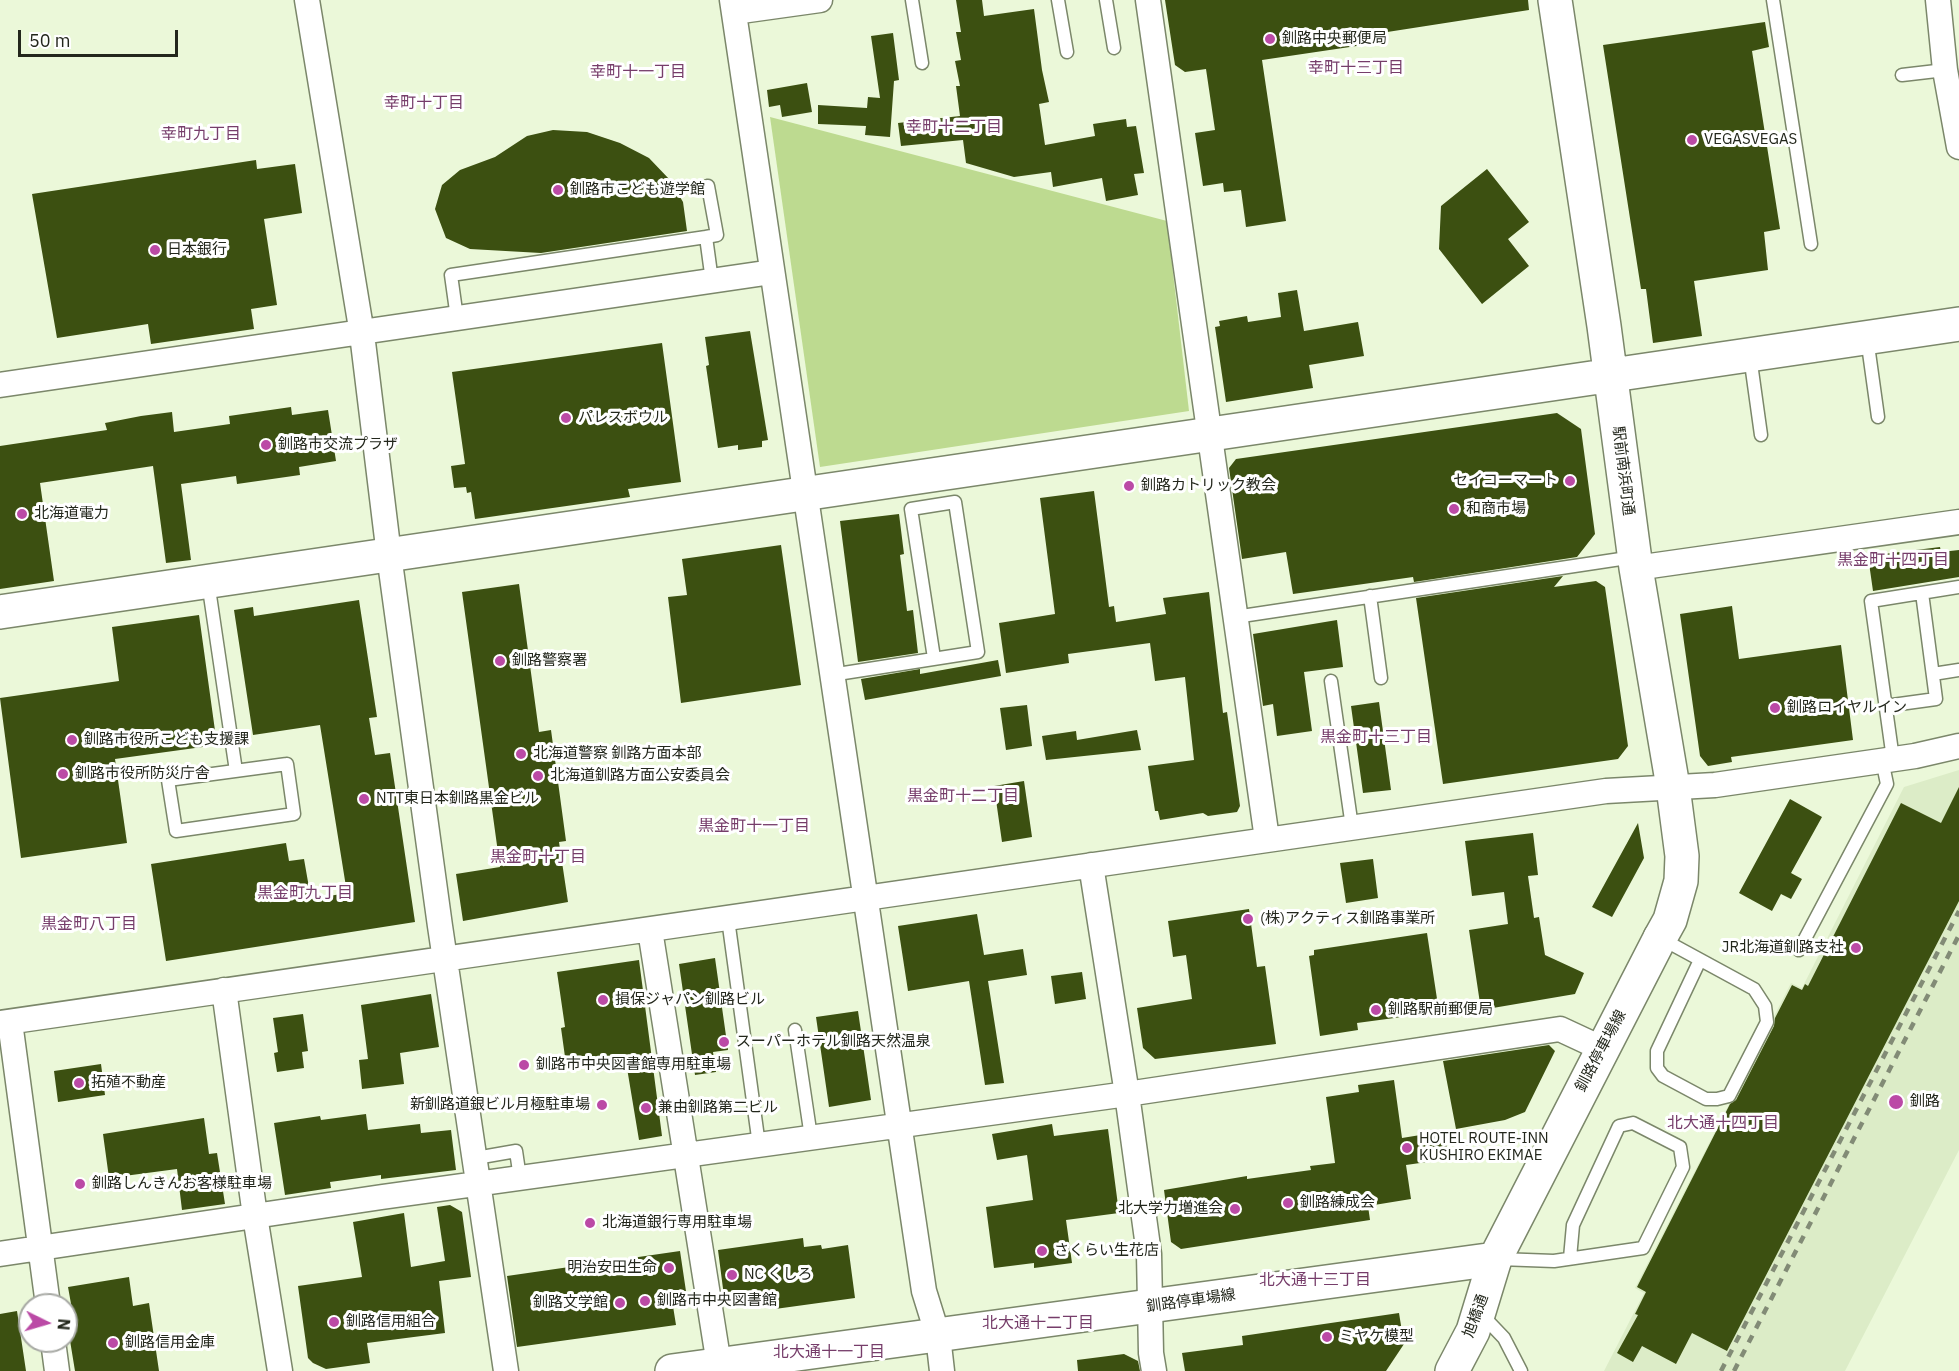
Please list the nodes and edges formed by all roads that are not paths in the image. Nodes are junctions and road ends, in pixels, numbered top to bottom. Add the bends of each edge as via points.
1 (307, 0) edge
2 (820, 0) edge
3 (912, 0) edge
4 (1058, 0) edge
5 (1106, 0) edge
6 (1148, 0) edge
7 (1555, 0) edge
8 (1773, 0) edge
9 (1938, 0) edge
10 (733, 6) edge
11 (1114, 48) dead end
12 (1067, 52) dead end
13 (922, 63) dead end
14 (1945, 70) junction
15 (1902, 75) dead end
16 (1959, 147) edge
17 (708, 186) dead end
18 (706, 237) junction
19 (1811, 244) dead end
20 (772, 272) junction
21 (712, 281) junction
22 (457, 318) junction
23 (1959, 324) edge
24 (362, 334) junction
25 (1867, 337) junction
26 (1749, 355) junction
27 (1611, 374) junction
28 (0, 385) edge
29 (1878, 417) dead end
30 (1210, 432) junction
31 (1761, 435) dead end
32 (805, 494) junction
33 (1959, 522) edge
34 (388, 555) junction
35 (1635, 562) junction
36 (208, 582) junction
37 (1959, 587) edge
38 (1922, 593) junction
39 (1370, 596) junction
40 (0, 612) edge
41 (1235, 616) junction
42 (934, 658) junction
43 (1959, 670) edge
44 (1933, 674) junction
45 (831, 675) junction
46 (1381, 678) dead end
47 (1331, 681) dead end
48 (1885, 706) junction
49 (1959, 746) edge
50 (1888, 759) junction
51 (236, 771) junction
52 (1673, 787) junction
53 (1352, 827) junction
54 (1267, 839) junction
55 (1091, 866) junction
56 (866, 900) junction
57 (728, 919) junction
58 (650, 930) junction
59 (1660, 938) junction
60 (1798, 950) dead end
61 (445, 959) junction
62 (1700, 960) junction
63 (224, 990) junction
64 (5, 1023) edge
65 (795, 1030) dead end
66 (1603, 1049) junction
67 (1127, 1094) junction
68 (900, 1124) junction
69 (812, 1137) junction
70 (759, 1145) junction
71 (686, 1156) junction
72 (476, 1158) junction
73 (520, 1178) junction
74 (480, 1184) junction
75 (255, 1216) junction
76 (40, 1249) junction
77 (0, 1254) edge
78 (1570, 1258) junction
79 (1495, 1259) junction
80 (46, 1293) edge
81 (1152, 1306) junction
82 (1479, 1312) junction
83 (938, 1336) junction
84 (54, 1353) edge
85 (1515, 1359) junction
86 (719, 1368) edge
87 (57, 1371) edge
88 (280, 1371) edge
89 (506, 1371) edge
90 (672, 1371) edge
91 (942, 1371) edge
92 (1154, 1371) edge
93 (1452, 1371) edge
94 (1509, 1371) edge
95 (1521, 1371) edge

1 - 24 street
2 - 10 street
3 - 13 lane
4 - 12 lane
5 - 11 lane
6 - 30 street
7 - 27 street, 駅前南浜町通
8 - 19 lane
9 - 14 street
10 - 20 street
14 - 15 lane
14 - 16 street
17 - 18 lane via 717,235
18 - 21 lane
18 - 22 lane via 451,275
20 - 21 street
20 - 32 street
21 - 22 street
22 - 24 street
23 - 25 street
24 - 28 street
24 - 34 street
25 - 26 street
25 - 29 lane
26 - 27 street
26 - 31 lane
27 - 30 street
27 - 35 street, 駅前南浜町通
30 - 32 street
30 - 41 street
32 - 34 street
32 - 45 street
33 - 35 street
34 - 36 street
34 - 61 street
35 - 39 lane
35 - 52 street, 駅前南浜町通
36 - 40 street
36 - 51 lane
37 - 38 lane
38 - 44 lane
38 - 48 lane via 1871,601
39 - 41 lane
39 - 46 lane
41 - 54 street
42 - 42 lane via 978,652 955,502 911,509
42 - 45 lane
43 - 44 lane
44 - 48 lane via 1936,699
45 - 56 street
47 - 53 lane
48 - 50 lane
49 - 50 street
50 - 52 street via 1715,785
50 - 60 lane via 1887,784
51 - 51 lane via 287,764 294,814 176,831 168,780
52 - 53 street via 1619,789
52 - 59 street, 駅前南浜町通 via 1682,856 1681,881 1670,920
53 - 54 street
54 - 55 street
55 - 56 street
55 - 67 street
56 - 57 street
56 - 68 street
57 - 58 street
57 - 70 lane
58 - 61 street
58 - 71 street
59 - 62 lane
59 - 66 street, 釧路停車場線
61 - 63 street
61 - 72 street
62 - 62 lane via 1754,989 1765,1006 1767,1022 1729,1096 1717,1099 1706,1099 1663,1077 1657,1068 1657,1051
63 - 64 street
63 - 75 street
64 - 76 street
65 - 69 lane
66 - 67 street via 1560,1029
66 - 79 street, 釧路停車場線
67 - 68 street
67 - 81 street via 1149,1254
68 - 69 street
68 - 83 street via 924,1291
69 - 70 street
70 - 71 street
71 - 73 street
71 - 86 street
72 - 73 lane via 516,1151
72 - 74 street
73 - 74 street
74 - 75 street
74 - 89 street
75 - 76 street
75 - 88 street
76 - 77 street
76 - 80 street
78 - 78 lane via 1643,1248 1683,1167 1680,1147 1632,1123 1619,1126 1573,1225
78 - 79 lane
79 - 81 street, 釧路停車場線
79 - 82 street, 旭橋通
81 - 83 street, 釧路停車場線
81 - 92 street
82 - 85 lane via 1504,1338
82 - 93 street, 旭橋通
83 - 86 street, 釧路停車場線
83 - 91 street
84 - 87 street
85 - 94 lane
85 - 95 lane
86 - 90 street, 釧路停車場線

